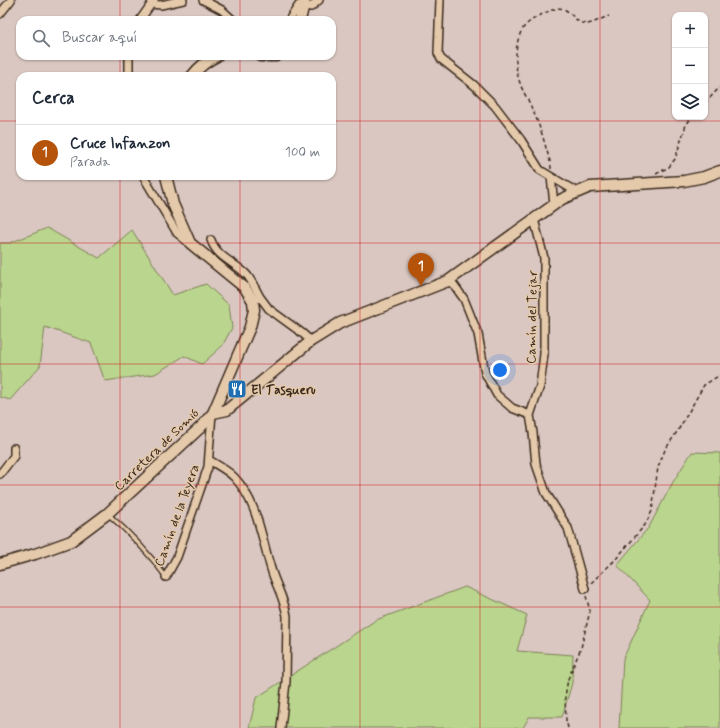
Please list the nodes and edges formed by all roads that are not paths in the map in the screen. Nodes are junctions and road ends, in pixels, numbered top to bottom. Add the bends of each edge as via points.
1 (11, 0) edge
2 (183, 0) edge
3 (203, 0) edge
4 (318, 0) edge
5 (440, 0) edge
6 (152, 2) edge
7 (304, 3) edge
8 (0, 14) edge
9 (143, 16) edge
10 (229, 16) edge
11 (292, 16) edge
12 (301, 16) edge
13 (129, 60) edge
14 (209, 60) edge
15 (129, 72) edge
16 (196, 72) edge
17 (720, 171) edge
18 (551, 177) junction
19 (145, 180) edge
20 (167, 180) edge
21 (564, 185) junction
22 (552, 192) junction
23 (578, 192) junction
24 (554, 204) junction
25 (534, 219) junction
26 (211, 240) dead end
27 (190, 243) junction
28 (448, 281) junction
29 (257, 299) junction
30 (310, 341) junction
31 (212, 413) junction
32 (530, 414) junction
33 (14, 448) dead end
34 (209, 460) junction
35 (0, 474) edge
36 (107, 514) junction
37 (0, 564) edge
38 (166, 577) joint
39 (585, 589) road end
40 (281, 728) edge

1 - 8 street
2 - 6 street via 161,5
3 - 10 street
4 - 7 street via 311,6
5 - 18 street via 440,59 474,85 495,106 540,170
6 - 9 street
7 - 11 street via 299,5
7 - 12 street
13 - 15 street
14 - 16 street
17 - 23 street via 684,181 590,187
18 - 21 street
18 - 22 street
19 - 27 street via 177,233
20 - 27 street via 173,204
21 - 22 street
21 - 23 street
22 - 24 street
23 - 24 street
24 - 25 street
25 - 28 street
25 - 32 street, Camín del Tejar via 544,258 544,354 540,386
26 - 29 street via 218,252 246,274
27 - 29 street
28 - 30 street via 340,323
28 - 32 street via 464,299 478,334 485,373 497,395 512,408
29 - 30 street via 302,332
29 - 31 street, Carretera de Somió via 250,327
30 - 31 street via 227,410
31 - 34 street, Camín de la Teyera
31 - 36 street, Carretera de Somió via 201,427
32 - 39 street via 536,464 546,493 568,528
33 - 35 street via 14,456
34 - 38 street, Camín de la Teyera via 176,557
34 - 40 street via 231,474 247,494 286,608 286,682
36 - 37 street, Carretera de Somió via 71,541
36 - 38 lane via 131,534

